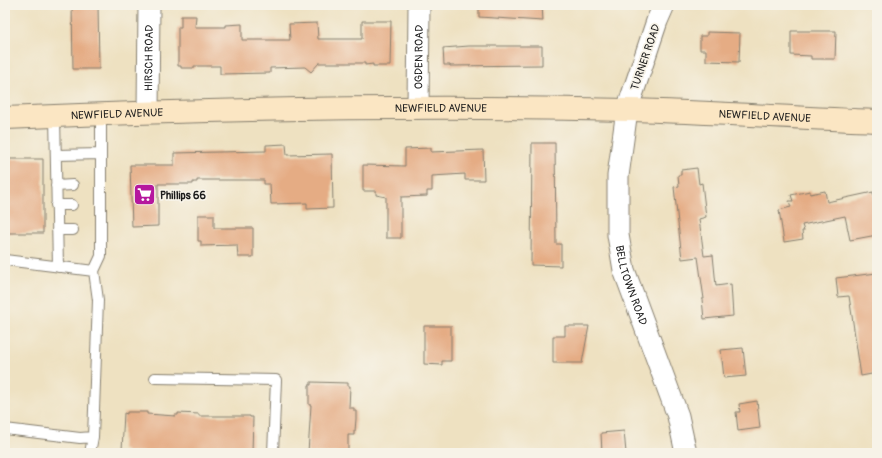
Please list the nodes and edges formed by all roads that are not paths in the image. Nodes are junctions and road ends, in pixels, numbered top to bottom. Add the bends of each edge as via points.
1 (149, 5) edge
2 (419, 5) edge
3 (664, 5) edge
4 (418, 108) junction
5 (626, 110) junction
6 (148, 112) junction
7 (101, 114) junction
8 (55, 116) junction
9 (5, 118) edge
10 (877, 121) edge
11 (101, 154) junction
12 (56, 155) junction
13 (73, 185) dead end
14 (56, 186) junction
15 (56, 205) junction
16 (72, 205) dead end
17 (56, 230) junction
18 (73, 230) dead end
19 (5, 260) edge
20 (58, 266) junction
21 (94, 271) junction
22 (155, 378) dead end
23 (5, 428) edge
24 (93, 437) junction
25 (90, 453) edge
26 (273, 453) edge
27 (686, 453) edge

1 - 6 street, HIRSCH ROAD
2 - 4 street, OGDEN ROAD
3 - 5 street, TURNER ROAD
4 - 5 main road, NEWFIELD AVENUE
4 - 6 main road, NEWFIELD AVENUE
5 - 10 main road, NEWFIELD AVENUE
5 - 27 street, BELLTOWN ROAD via 618,176 620,252 630,289 678,416
6 - 7 main road, NEWFIELD AVENUE
7 - 8 main road, NEWFIELD AVENUE
7 - 11 lane
8 - 9 main road, NEWFIELD AVENUE
8 - 12 lane
11 - 12 lane
11 - 21 lane via 97,185 97,230 101,256
12 - 14 lane
13 - 14 lane
14 - 15 lane
15 - 16 lane
15 - 17 lane
17 - 18 lane
17 - 20 lane
19 - 20 lane
20 - 21 lane
21 - 24 lane via 98,300
22 - 26 lane via 276,380
23 - 24 lane via 80,438
24 - 25 lane

